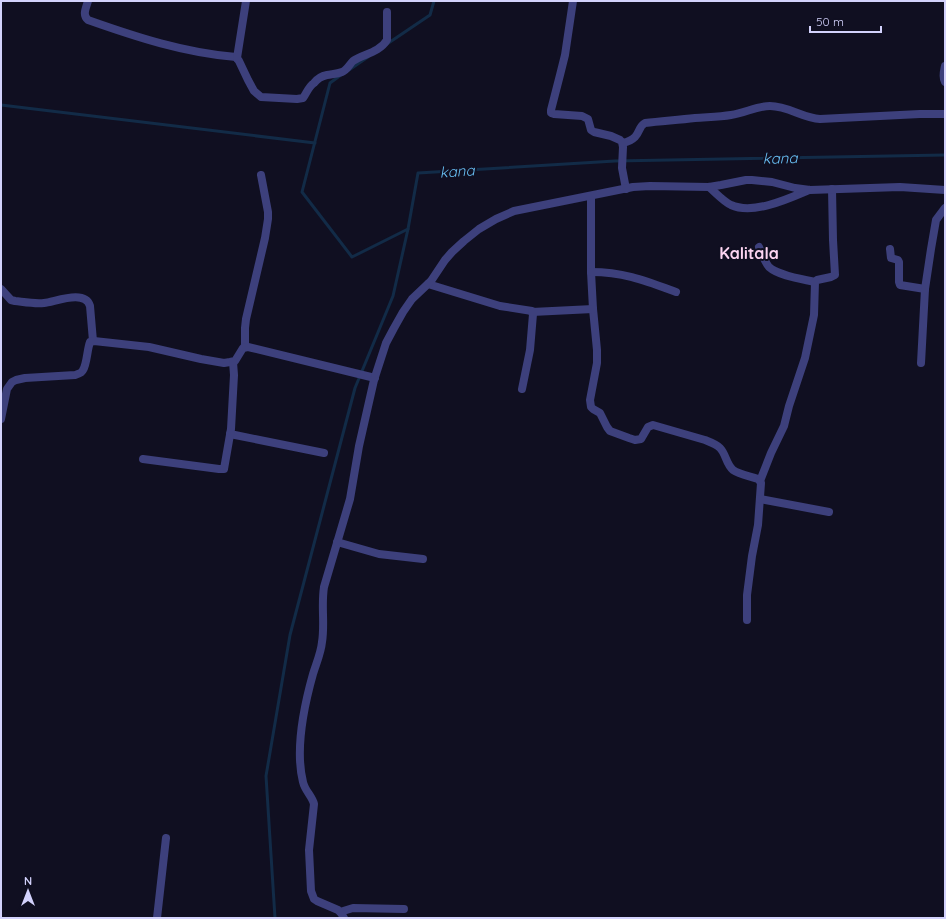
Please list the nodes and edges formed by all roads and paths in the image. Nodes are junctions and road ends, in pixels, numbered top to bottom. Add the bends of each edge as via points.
1 (88, 1) edge
2 (246, 1) edge
3 (572, 1) edge
4 (388, 12) dead end
5 (237, 58) junction
6 (945, 66) edge
7 (945, 82) edge
8 (945, 114) edge
9 (623, 145) junction
10 (261, 175) dead end
11 (709, 186) junction
12 (626, 189) junction
13 (832, 189) junction
14 (810, 190) junction
15 (945, 190) edge
16 (591, 196) junction
17 (945, 208) edge
18 (759, 247) dead end
19 (890, 249) dead end
20 (591, 272) junction
21 (815, 282) junction
22 (428, 284) junction
23 (1, 289) edge
24 (925, 289) junction
25 (676, 292) dead end
26 (593, 309) junction
27 (532, 312) junction
28 (93, 341) junction
29 (245, 347) junction
30 (233, 362) junction
31 (920, 363) dead end
32 (375, 378) junction
33 (522, 389) dead end
34 (1, 419) edge
35 (230, 434) junction
36 (324, 453) dead end
37 (143, 459) dead end
38 (760, 481) junction
39 (760, 498) junction
40 (829, 512) dead end
41 (337, 542) junction
42 (423, 559) dead end
43 (747, 620) dead end
44 (166, 838) dead end
45 (404, 909) dead end
46 (342, 915) edge
47 (156, 918) edge

1 - 5 street via 84,15 88,20 183,49
2 - 5 street
3 - 9 street via 565,55 551,113 585,117 591,130 620,140
4 - 5 street via 385,44 354,61 341,72 322,76 310,86 301,99 264,98 254,91
6 - 7 street
8 - 9 street via 820,120 785,108 759,107 726,116 645,123 634,138
9 - 12 street via 622,162
10 - 29 street via 268,219 246,319
11 - 12 street via 650,186
11 - 14 street via 752,180
11 - 14 street via 730,204 746,208 779,202
12 - 16 street
13 - 14 street
13 - 15 street via 917,187
13 - 21 street via 835,273
16 - 20 street
16 - 22 street via 514,211 496,219 479,229 452,252
17 - 24 street via 935,224
18 - 21 street via 772,269
19 - 24 street via 891,258 899,262 900,285
20 - 25 street via 626,275
20 - 26 street
21 - 38 street via 814,315 805,358 784,426
22 - 27 street via 500,306
22 - 32 street via 403,312 386,343
23 - 28 street via 15,301 46,303 73,297 86,300 90,306
24 - 31 street
26 - 27 street
26 - 38 street via 597,362 590,400 592,410 600,413 609,429 638,440 652,425 705,440 719,447 732,470
27 - 33 street via 530,350
28 - 30 street via 149,347 201,359
28 - 34 street via 90,342 82,373 25,378 12,382 7,389
29 - 30 street
29 - 32 street
30 - 35 street
32 - 41 street via 359,446 350,500
35 - 36 street
35 - 37 street via 222,469
38 - 39 street
39 - 40 street
39 - 43 street via 747,595
41 - 42 street via 379,554
41 - 46 street via 322,595 322,643 302,720 300,759 303,782 314,804 309,850 311,891 314,899
44 - 47 street
45 - 46 street via 353,908

